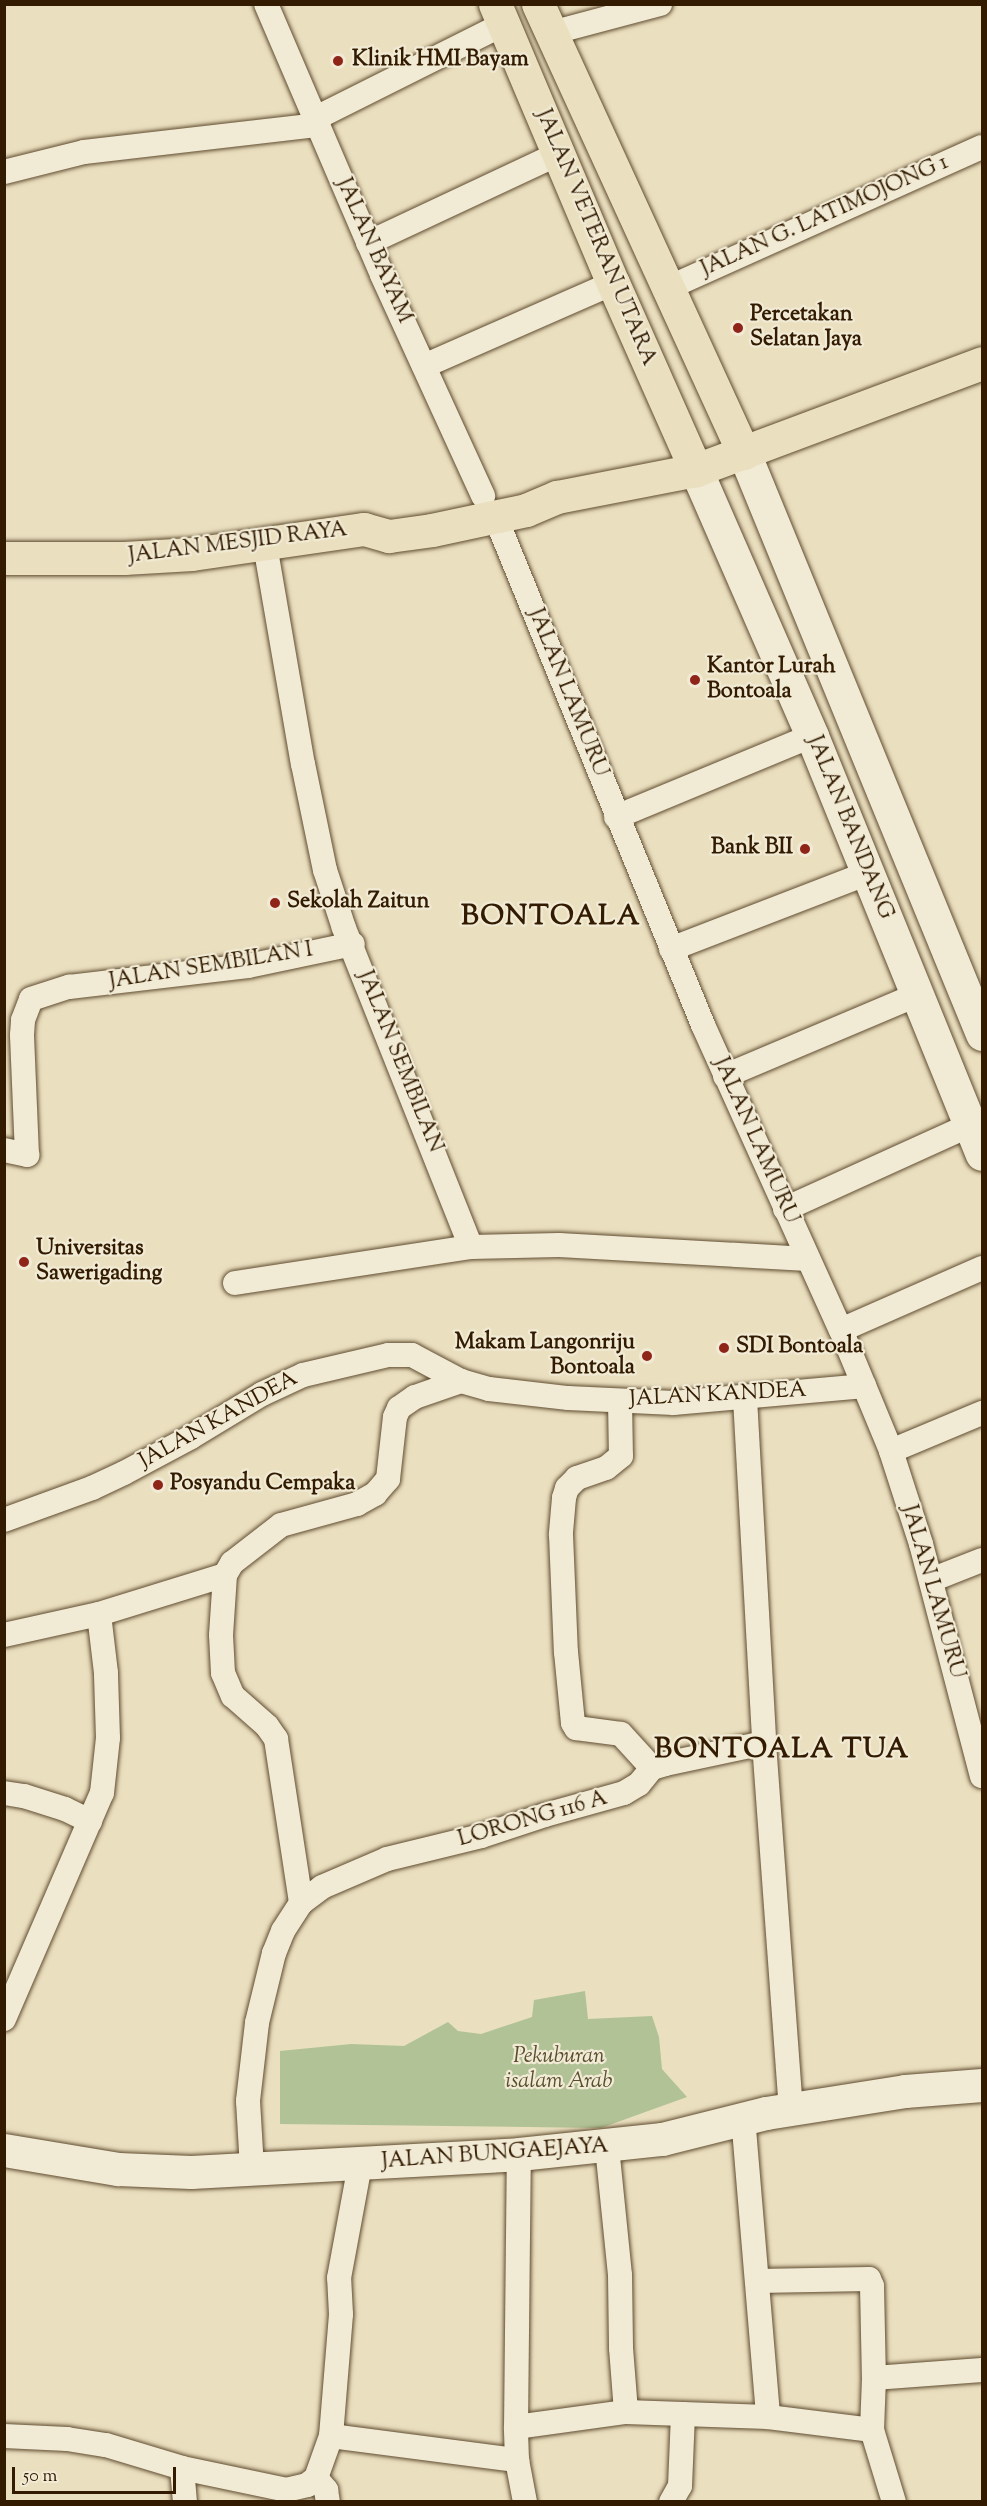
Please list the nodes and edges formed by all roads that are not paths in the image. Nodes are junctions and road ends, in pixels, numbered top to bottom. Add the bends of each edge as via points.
1 (266, 4) edge
2 (660, 4) edge
3 (500, 14) edge
4 (545, 19) edge
5 (317, 122) junction
6 (982, 147) edge
7 (558, 154) junction
8 (4, 172) edge
9 (368, 243) junction
10 (613, 283) junction
11 (668, 288) junction
12 (982, 363) edge
13 (424, 366) junction
14 (744, 453) junction
15 (696, 470) junction
16 (489, 506) junction
17 (264, 545) junction
18 (4, 558) edge
19 (812, 736) junction
20 (616, 817) junction
21 (868, 873) junction
22 (352, 944) junction
23 (671, 950) junction
24 (917, 995) junction
25 (982, 1034) edge
26 (725, 1076) junction
27 (976, 1140) edge
28 (16, 1152) edge
29 (785, 1209) junction
30 (471, 1247) junction
31 (808, 1259) junction
32 (982, 1268) edge
33 (235, 1283) dead end
34 (841, 1329) junction
35 (461, 1381) junction
36 (864, 1386) junction
37 (745, 1398) junction
38 (620, 1401) junction
39 (982, 1413) edge
40 (891, 1451) junction
41 (4, 1520) edge
42 (982, 1560) edge
43 (225, 1575) junction
44 (931, 1580) junction
45 (99, 1614) junction
46 (4, 1635) edge
47 (975, 1720) edge
48 (764, 1743) junction
49 (652, 1768) junction
50 (982, 1776) edge
51 (4, 1793) edge
52 (90, 1821) junction
53 (301, 1903) junction
54 (4, 2019) edge
55 (982, 2085) edge
56 (791, 2109) junction
57 (743, 2117) junction
58 (607, 2147) junction
59 (4, 2150) edge
60 (519, 2154) junction
61 (360, 2165) junction
62 (252, 2169) junction
63 (757, 2281) junction
64 (982, 2370) edge
65 (874, 2378) junction
66 (626, 2412) junction
67 (682, 2414) junction
68 (768, 2417) junction
69 (516, 2427) junction
70 (872, 2430) junction
71 (4, 2436) edge
72 (331, 2436) junction
73 (517, 2460) junction
74 (182, 2468) junction
75 (316, 2478) junction
76 (185, 2502) edge
77 (328, 2502) edge
78 (525, 2502) edge
79 (671, 2502) edge
80 (894, 2502) edge

1 - 5 street, JALAN BAYAM
2 - 4 street
3 - 5 street
3 - 7 highway, JALAN VETERAN UTARA
4 - 11 highway, JALAN VETERAN UTARA
5 - 8 street via 84,152
5 - 9 street, JALAN BAYAM
6 - 11 street, JALAN G. LATIMOJONG 1
7 - 9 street
7 - 10 highway, JALAN VETERAN UTARA
9 - 13 street, JALAN BAYAM
10 - 13 street
10 - 15 highway, JALAN VETERAN UTARA
11 - 14 highway, JALAN VETERAN UTARA
12 - 14 highway, JALAN MESJID RAYA
13 - 16 street, JALAN BAYAM
14 - 15 highway, JALAN MESJID RAYA
14 - 25 main road, JALAN BANDANG
15 - 16 highway, JALAN MESJID RAYA via 557,497 526,510
15 - 19 main road, JALAN BANDANG
16 - 17 highway, JALAN MESJID RAYA via 432,530 389,536 364,529
16 - 20 street, JALAN LAMURU
17 - 18 highway, JALAN MESJID RAYA via 124,558
17 - 22 street, JALAN SEMBILAN via 315,829 335,903
19 - 20 street
19 - 21 main road, JALAN BANDANG
20 - 23 street, JALAN LAMURU
21 - 23 street
21 - 24 main road, JALAN BANDANG
22 - 28 street, JALAN SEMBILAN I via 248,966 69,987 31,999 23,1020 23,1080
22 - 30 street, JALAN SEMBILAN
23 - 26 street, JALAN LAMURU
24 - 26 street
24 - 27 main road, JALAN BANDANG
26 - 29 street, JALAN LAMURU
27 - 29 street
29 - 31 street, JALAN LAMURU
30 - 31 street via 559,1245
30 - 33 street
31 - 34 street, JALAN LAMURU
32 - 34 street
34 - 36 street, JALAN LAMURU
35 - 38 street, JALAN KANDEA via 517,1394
35 - 41 street, JALAN KANDEA via 422,1360 400,1354 312,1371 262,1394 124,1473
35 - 43 street via 415,1397 399,1408 388,1479 375,1494 357,1504 281,1525 232,1563
36 - 37 street, JALAN KANDEA
36 - 40 street, JALAN LAMURU
37 - 38 street, JALAN KANDEA
37 - 48 street
38 - 49 street via 621,1456 606,1468 577,1478 564,1498 561,1535 566,1652 576,1728 621,1734
39 - 40 street
40 - 44 street, JALAN LAMURU
42 - 44 street
43 - 45 street
43 - 53 street via 223,1673 233,1696 276,1739
44 - 47 street, JALAN LAMURU
45 - 46 street
45 - 52 street via 108,1738 102,1793
47 - 50 street, JALAN LAMURU
48 - 49 street
48 - 56 street
49 - 53 street, LORONG 116 A via 639,1784 624,1793 481,1836 387,1859 322,1887
51 - 52 street via 32,1798
52 - 54 street
53 - 62 street via 274,1953 257,2023 248,2101
55 - 56 main road, JALAN BUNGAEJAYA via 905,2091
56 - 57 main road, JALAN BUNGAEJAYA
57 - 58 main road, JALAN BUNGAEJAYA via 662,2139
57 - 63 street
58 - 60 main road, JALAN BUNGAEJAYA
58 - 66 street via 620,2275
59 - 62 main road, JALAN BUNGAEJAYA via 155,2172
60 - 61 main road, JALAN BUNGAEJAYA
60 - 69 street
61 - 62 main road, JALAN BUNGAEJAYA
61 - 72 street via 339,2278 340,2323
63 - 65 street via 869,2279
63 - 68 street
64 - 65 street
65 - 70 street
66 - 67 street
66 - 69 street
67 - 68 street
67 - 79 street via 680,2486
68 - 70 street
69 - 73 street
70 - 80 street
71 - 74 street via 106,2445
72 - 73 street
72 - 75 street
73 - 78 street
74 - 75 street via 286,2490 307,2485
74 - 76 street
75 - 77 street via 326,2490

